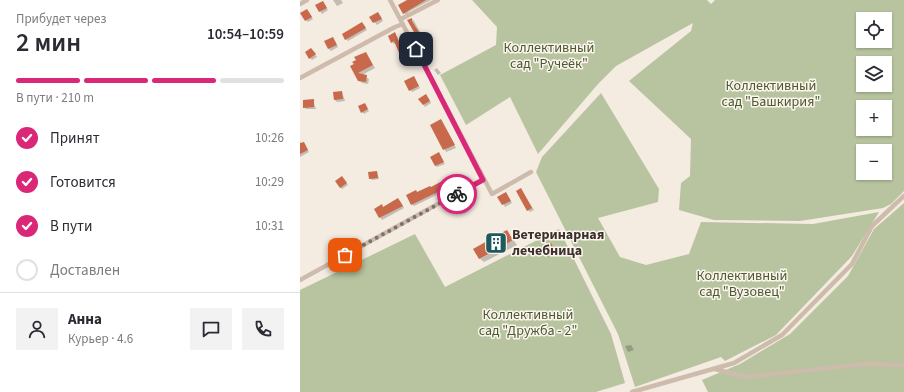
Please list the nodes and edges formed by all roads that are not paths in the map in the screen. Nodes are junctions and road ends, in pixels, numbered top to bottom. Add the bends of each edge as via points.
1 (307, 0) edge
2 (390, 0) edge
3 (438, 0) edge
4 (300, 4) edge
5 (402, 22) junction
6 (300, 78) edge
7 (531, 172) dead end
8 (483, 180) junction
9 (904, 196) edge
10 (300, 280) edge
11 (904, 365) edge
12 (715, 368) junction
13 (632, 392) edge

1 - 4 street
2 - 5 street
3 - 5 street
5 - 6 street
5 - 8 street
7 - 8 street via 492,194
8 - 10 street
9 - 12 street via 872,226 852,264 782,335 734,362
11 - 12 street via 865,364 745,377
12 - 13 street

